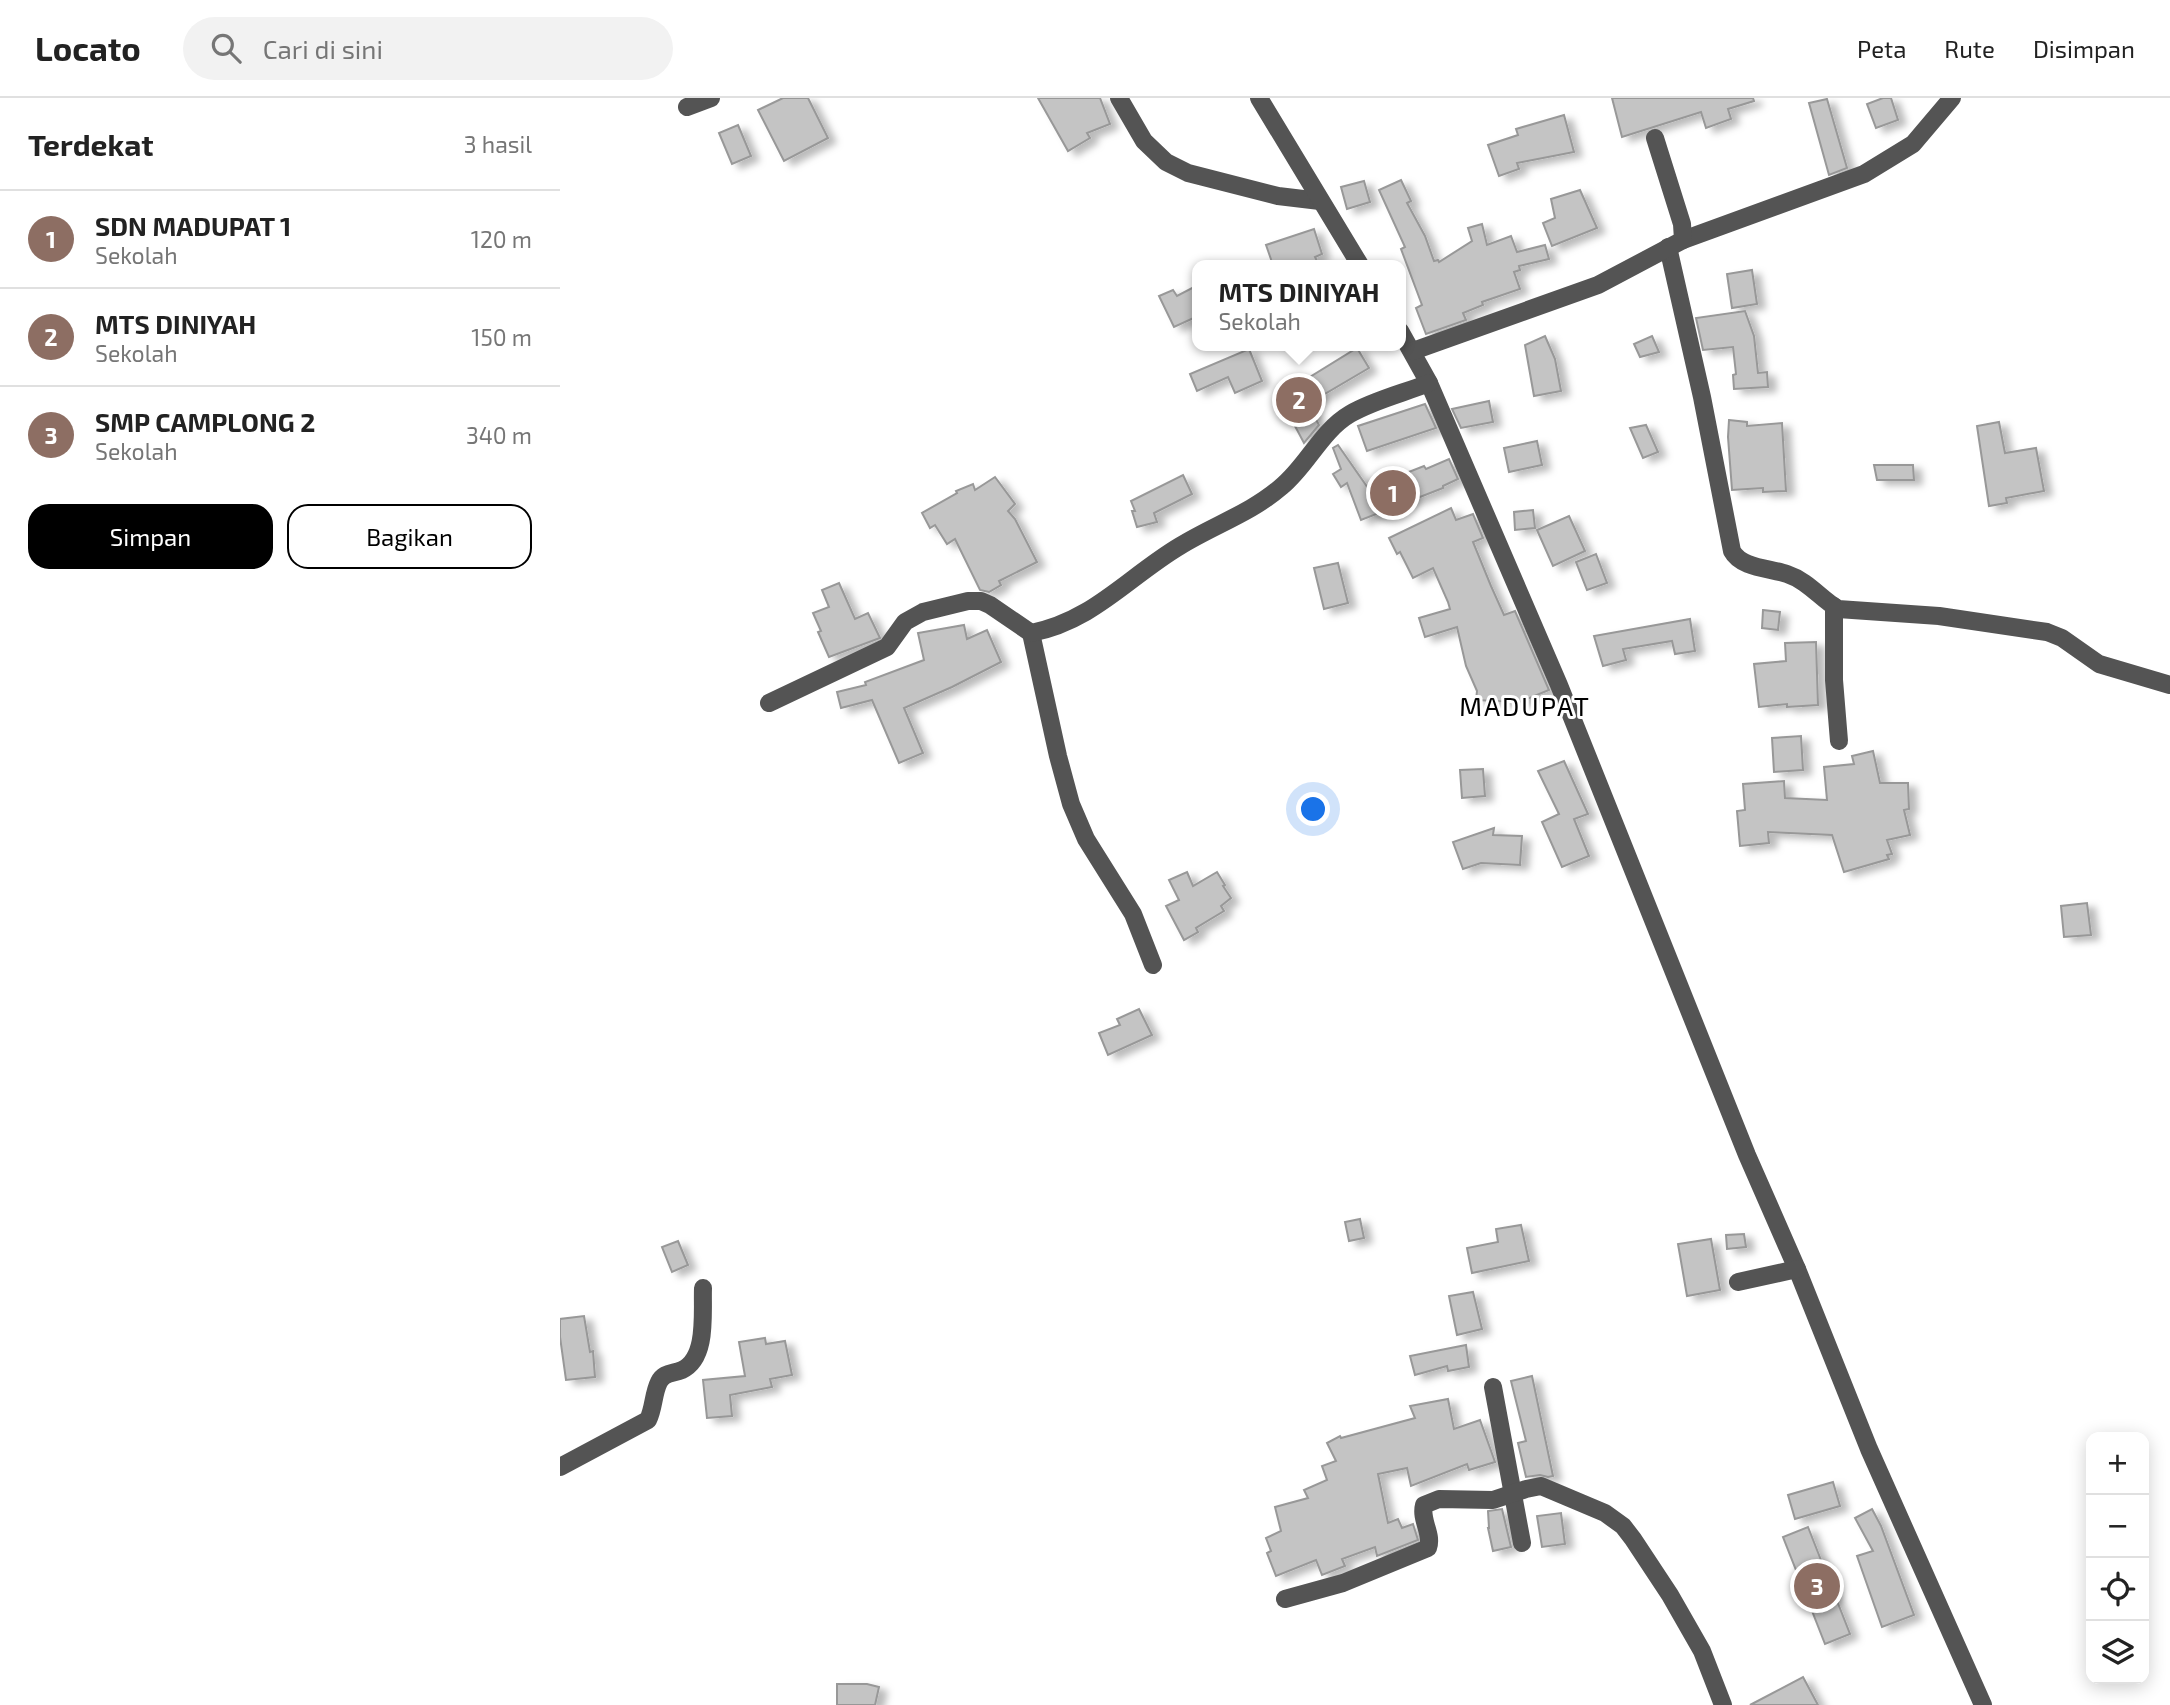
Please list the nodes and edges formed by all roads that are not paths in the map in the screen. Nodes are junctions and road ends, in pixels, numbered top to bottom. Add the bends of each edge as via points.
1 (711, 98) edge
2 (1119, 98) edge
3 (1259, 98) edge
4 (1952, 98) edge
5 (687, 107) dead end
6 (1655, 138) dead end
7 (1320, 201) junction
8 (1676, 244) junction
9 (1357, 260) edge
10 (1406, 339) edge
11 (1413, 351) junction
12 (1429, 383) junction
13 (1834, 606) junction
14 (1031, 633) junction
15 (2170, 685) edge
16 (769, 703) dead end
17 (1839, 741) dead end
18 (1153, 965) dead end
19 (1797, 1269) junction
20 (1738, 1282) dead end
21 (703, 1288) dead end
22 (1493, 1387) dead end
23 (560, 1467) edge
24 (1514, 1493) junction
25 (1522, 1543) dead end
26 (1285, 1599) dead end
27 (1723, 1705) edge
28 (1983, 1705) edge

1 - 5 street
2 - 7 street via 1144,141 1166,162 1188,173 1278,196
3 - 7 street
4 - 8 street via 1913,144 1864,174
6 - 8 street via 1682,224
7 - 9 street
8 - 11 street via 1598,285
8 - 13 street via 1732,551 1742,562 1801,579
10 - 11 street
11 - 12 street
12 - 14 street via 1350,414 1333,427 1283,486 1258,505 1180,546 1085,613 1055,628
12 - 19 street via 1559,685 1671,970
13 - 15 street via 2047,632 2099,664
13 - 17 street
14 - 16 street via 981,601 923,612 905,622 887,647
14 - 18 street via 1071,804 1086,839 1133,914
19 - 20 street
19 - 28 street via 1869,1448
21 - 23 street via 696,1358 659,1382 649,1420
22 - 24 street
24 - 25 street
24 - 26 street via 1493,1500 1430,1502 1422,1513 1428,1548 1343,1583
24 - 27 street via 1541,1486 1552,1489 1623,1526 1702,1651

